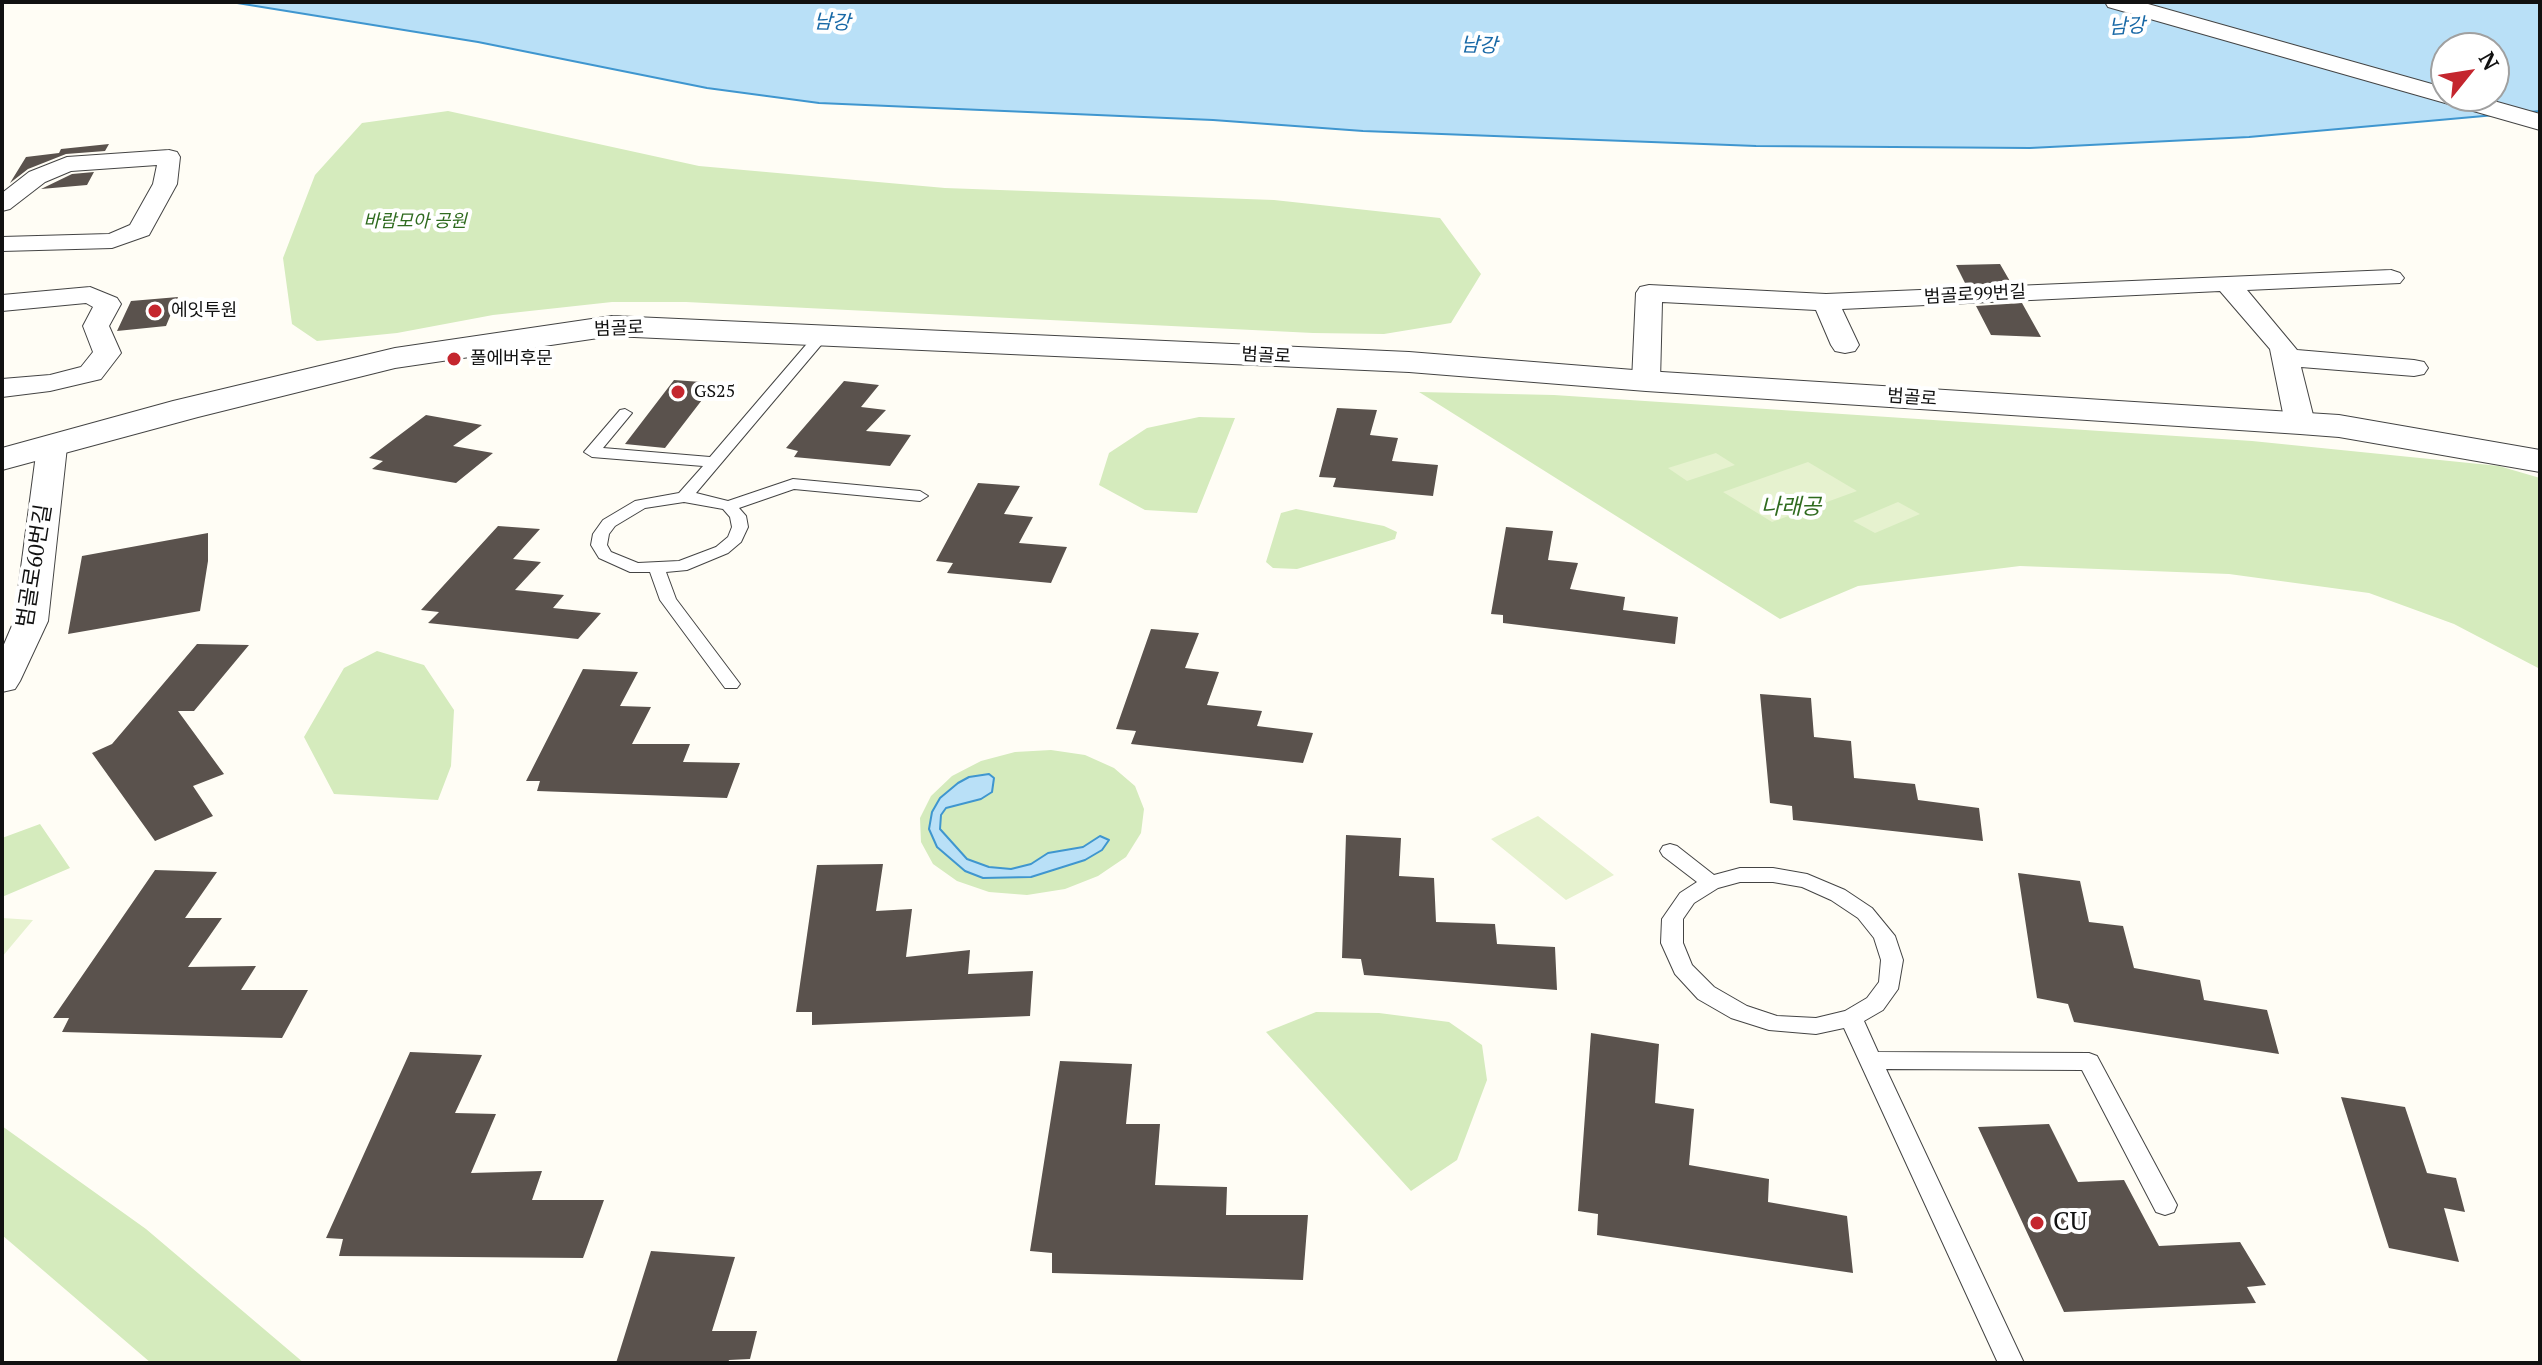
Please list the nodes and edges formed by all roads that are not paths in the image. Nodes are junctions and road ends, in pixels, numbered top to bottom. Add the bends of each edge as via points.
1 (2101, 2) edge
2 (2116, 2) edge
3 (2128, 2) edge
4 (2159, 15) junction
5 (2430, 91) edge
6 (2504, 112) edge
7 (2540, 122) edge
8 (2, 204) edge
9 (2, 244) edge
10 (2391, 278) dead end
11 (2227, 283) junction
12 (1826, 302) junction
13 (2, 303) edge
14 (822, 335) junction
15 (1845, 345) dead end
16 (2285, 357) junction
17 (2414, 368) dead end
18 (1646, 381) junction
19 (2, 388) edge
20 (625, 413) dead end
21 (2300, 423) junction
22 (52, 447) junction
23 (2, 459) edge
24 (2540, 461) edge
25 (714, 462) junction
26 (920, 496) dead end
27 (684, 497) junction
28 (729, 506) junction
29 (657, 569) junction
30 (12, 645) edge
31 (2, 681) edge
32 (731, 684) dead end
33 (1670, 851) dead end
34 (1711, 883) junction
35 (1851, 1018) junction
36 (1871, 1060) junction
37 (2165, 1205) dead end
38 (2011, 1363) edge

1 - 4 street
2 - 4 street
3 - 4 street
4 - 5 street
6 - 7 street
8 - 9 street via 37,177 67,164 169,157 165,184 140,230 112,241
10 - 11 street, 범골로99번길
11 - 12 street, 범골로99번길
11 - 16 street
12 - 15 street
12 - 18 street, 범골로99번길 via 1649,293
13 - 19 street via 90,295 108,304 96,326 107,353 91,373
14 - 18 street, 범골로 via 1409,362
14 - 22 street, 범골로 via 612,326 395,358
14 - 25 lane
16 - 17 street
16 - 21 street
18 - 21 street, 범골로
20 - 25 lane via 592,452
21 - 24 street, 범골로
22 - 23 street, 범골로
22 - 30 street, 범골로60번길 via 31,621
25 - 27 lane
26 - 28 lane via 793,484
27 - 28 lane
27 - 29 lane via 623,512 601,534 599,545 605,555 636,568
28 - 29 lane via 740,527 735,539 722,550 681,566
29 - 32 lane via 668,600
30 - 31 street, 범골로60번길
33 - 34 lane
34 - 35 lane via 1687,898 1673,919 1672,943 1683,969 1706,993 1739,1012 1777,1024 1816,1026
34 - 35 lane via 1755,875 1807,881 1865,913 1884,936 1892,960 1890,983 1875,1004
35 - 36 lane
36 - 37 lane via 2089,1062
36 - 38 lane

